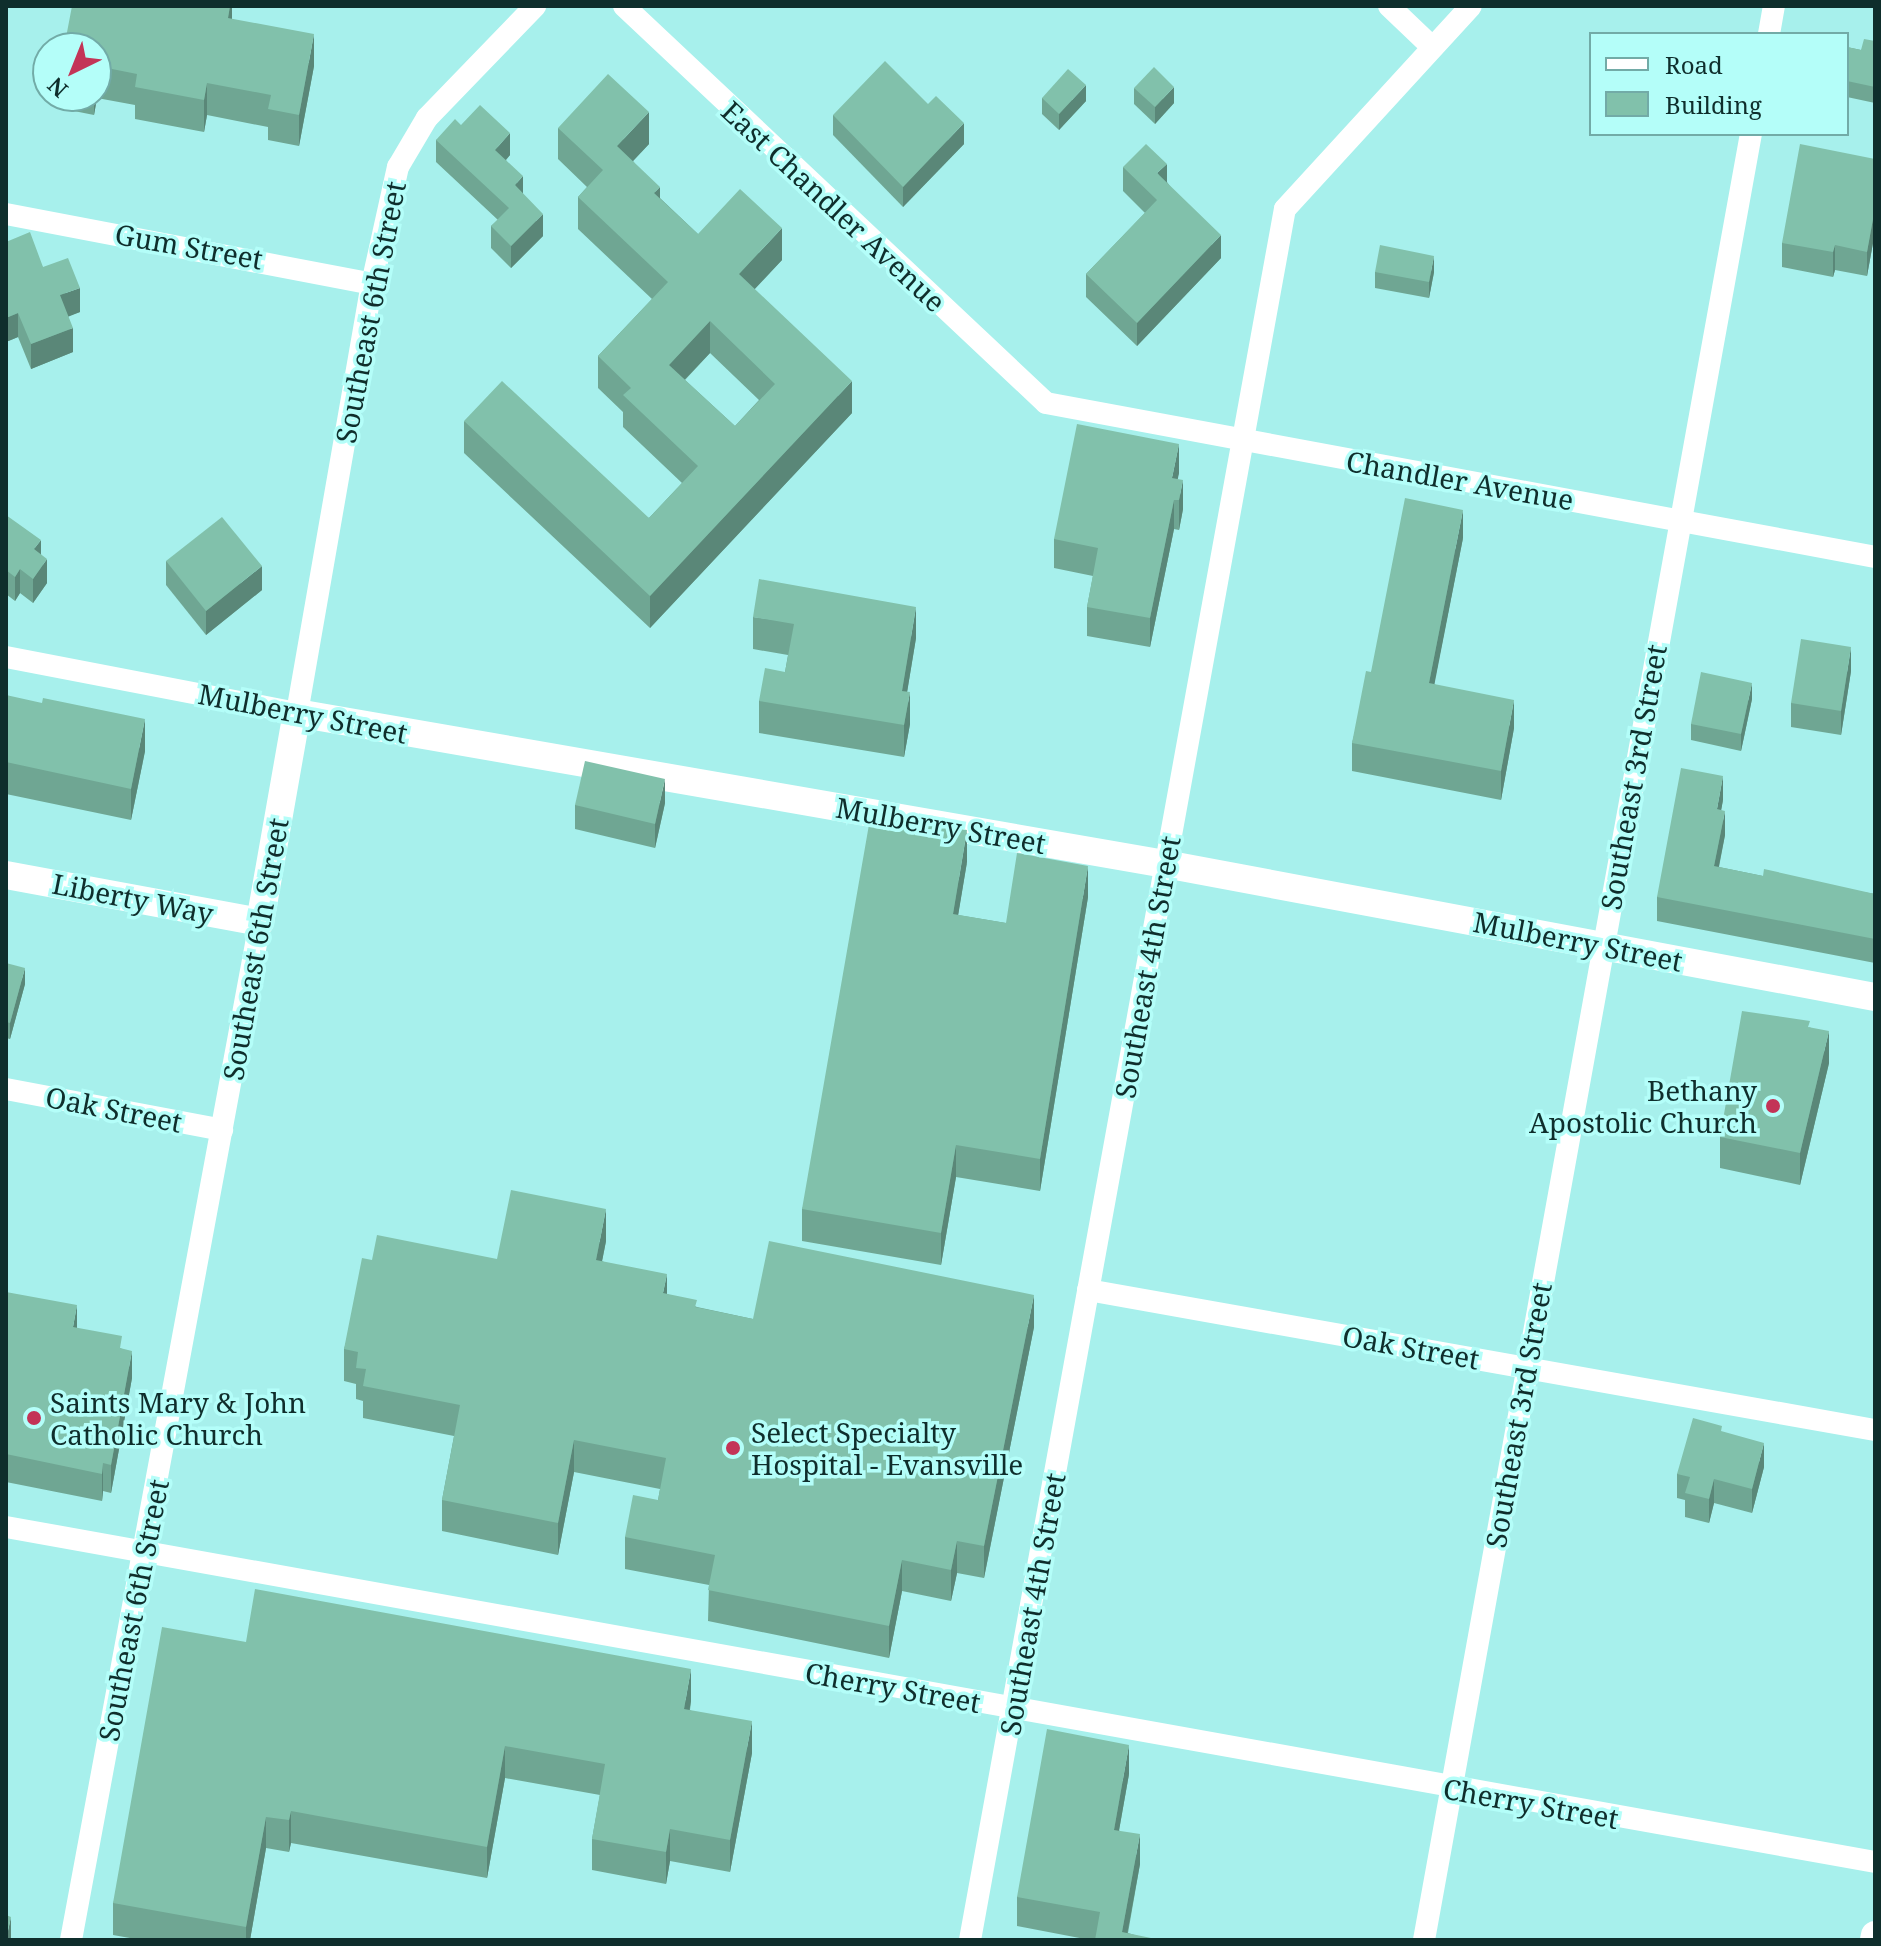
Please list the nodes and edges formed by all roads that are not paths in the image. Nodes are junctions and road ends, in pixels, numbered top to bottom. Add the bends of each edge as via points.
1 (535, 6) edge
2 (624, 6) edge
3 (1389, 6) edge
4 (1471, 6) edge
5 (1774, 6) edge
6 (1769, 32) edge
7 (1432, 47) junction
8 (1751, 136) edge
9 (6, 214) edge
10 (372, 284) junction
11 (1046, 403) joint
12 (1243, 441) junction
13 (1680, 520) junction
14 (1875, 557) edge
15 (6, 657) edge
16 (297, 713) junction
17 (1165, 864) junction
18 (6, 875) edge
19 (260, 922) junction
20 (1602, 945) junction
21 (1875, 997) edge
22 (6, 1089) edge
23 (222, 1130) junction
24 (1088, 1290) junction
25 (1526, 1367) junction
26 (1875, 1430) edge
27 (6, 1527) edge
28 (146, 1551) junction
29 (1013, 1709) junction
30 (1450, 1789) junction
31 (1875, 1862) edge
32 (71, 1940) edge
33 (970, 1940) edge
34 (1424, 1940) edge

1 - 10 street, Southeast 6th Street via 427,118 406,148
2 - 11 street, East Chandler Avenue
3 - 7 street
4 - 7 street, Southeast 4th Street
5 - 6 street
7 - 12 street, Southeast 4th Street via 1289,200
8 - 13 street, Southeast 3rd Street
9 - 10 street, Gum Street
10 - 16 street, Southeast 6th Street
11 - 12 street, Chandler Avenue
12 - 13 street, Chandler Avenue
12 - 17 street, Southeast 4th Street
13 - 14 street, Chandler Avenue
13 - 20 street, Southeast 3rd Street
15 - 16 street, Mulberry Street
16 - 17 street, Mulberry Street
16 - 19 street, Southeast 6th Street
17 - 20 street, Mulberry Street
17 - 24 street, Southeast 4th Street
18 - 19 street, Liberty Way
19 - 23 street, Southeast 6th Street
20 - 21 street, Mulberry Street
20 - 25 street, Southeast 3rd Street
22 - 23 street, Oak Street
23 - 28 street, Southeast 6th Street
24 - 25 street, Oak Street
24 - 29 street, Southeast 4th Street
25 - 26 street, Oak Street
25 - 30 street, Southeast 3rd Street
27 - 28 street, Cherry Street
28 - 29 street, Cherry Street
28 - 32 street, Southeast 6th Street
29 - 30 street, Cherry Street
29 - 33 street, Southeast 4th Street
30 - 31 street, Cherry Street
30 - 34 street, Southeast 3rd Street

